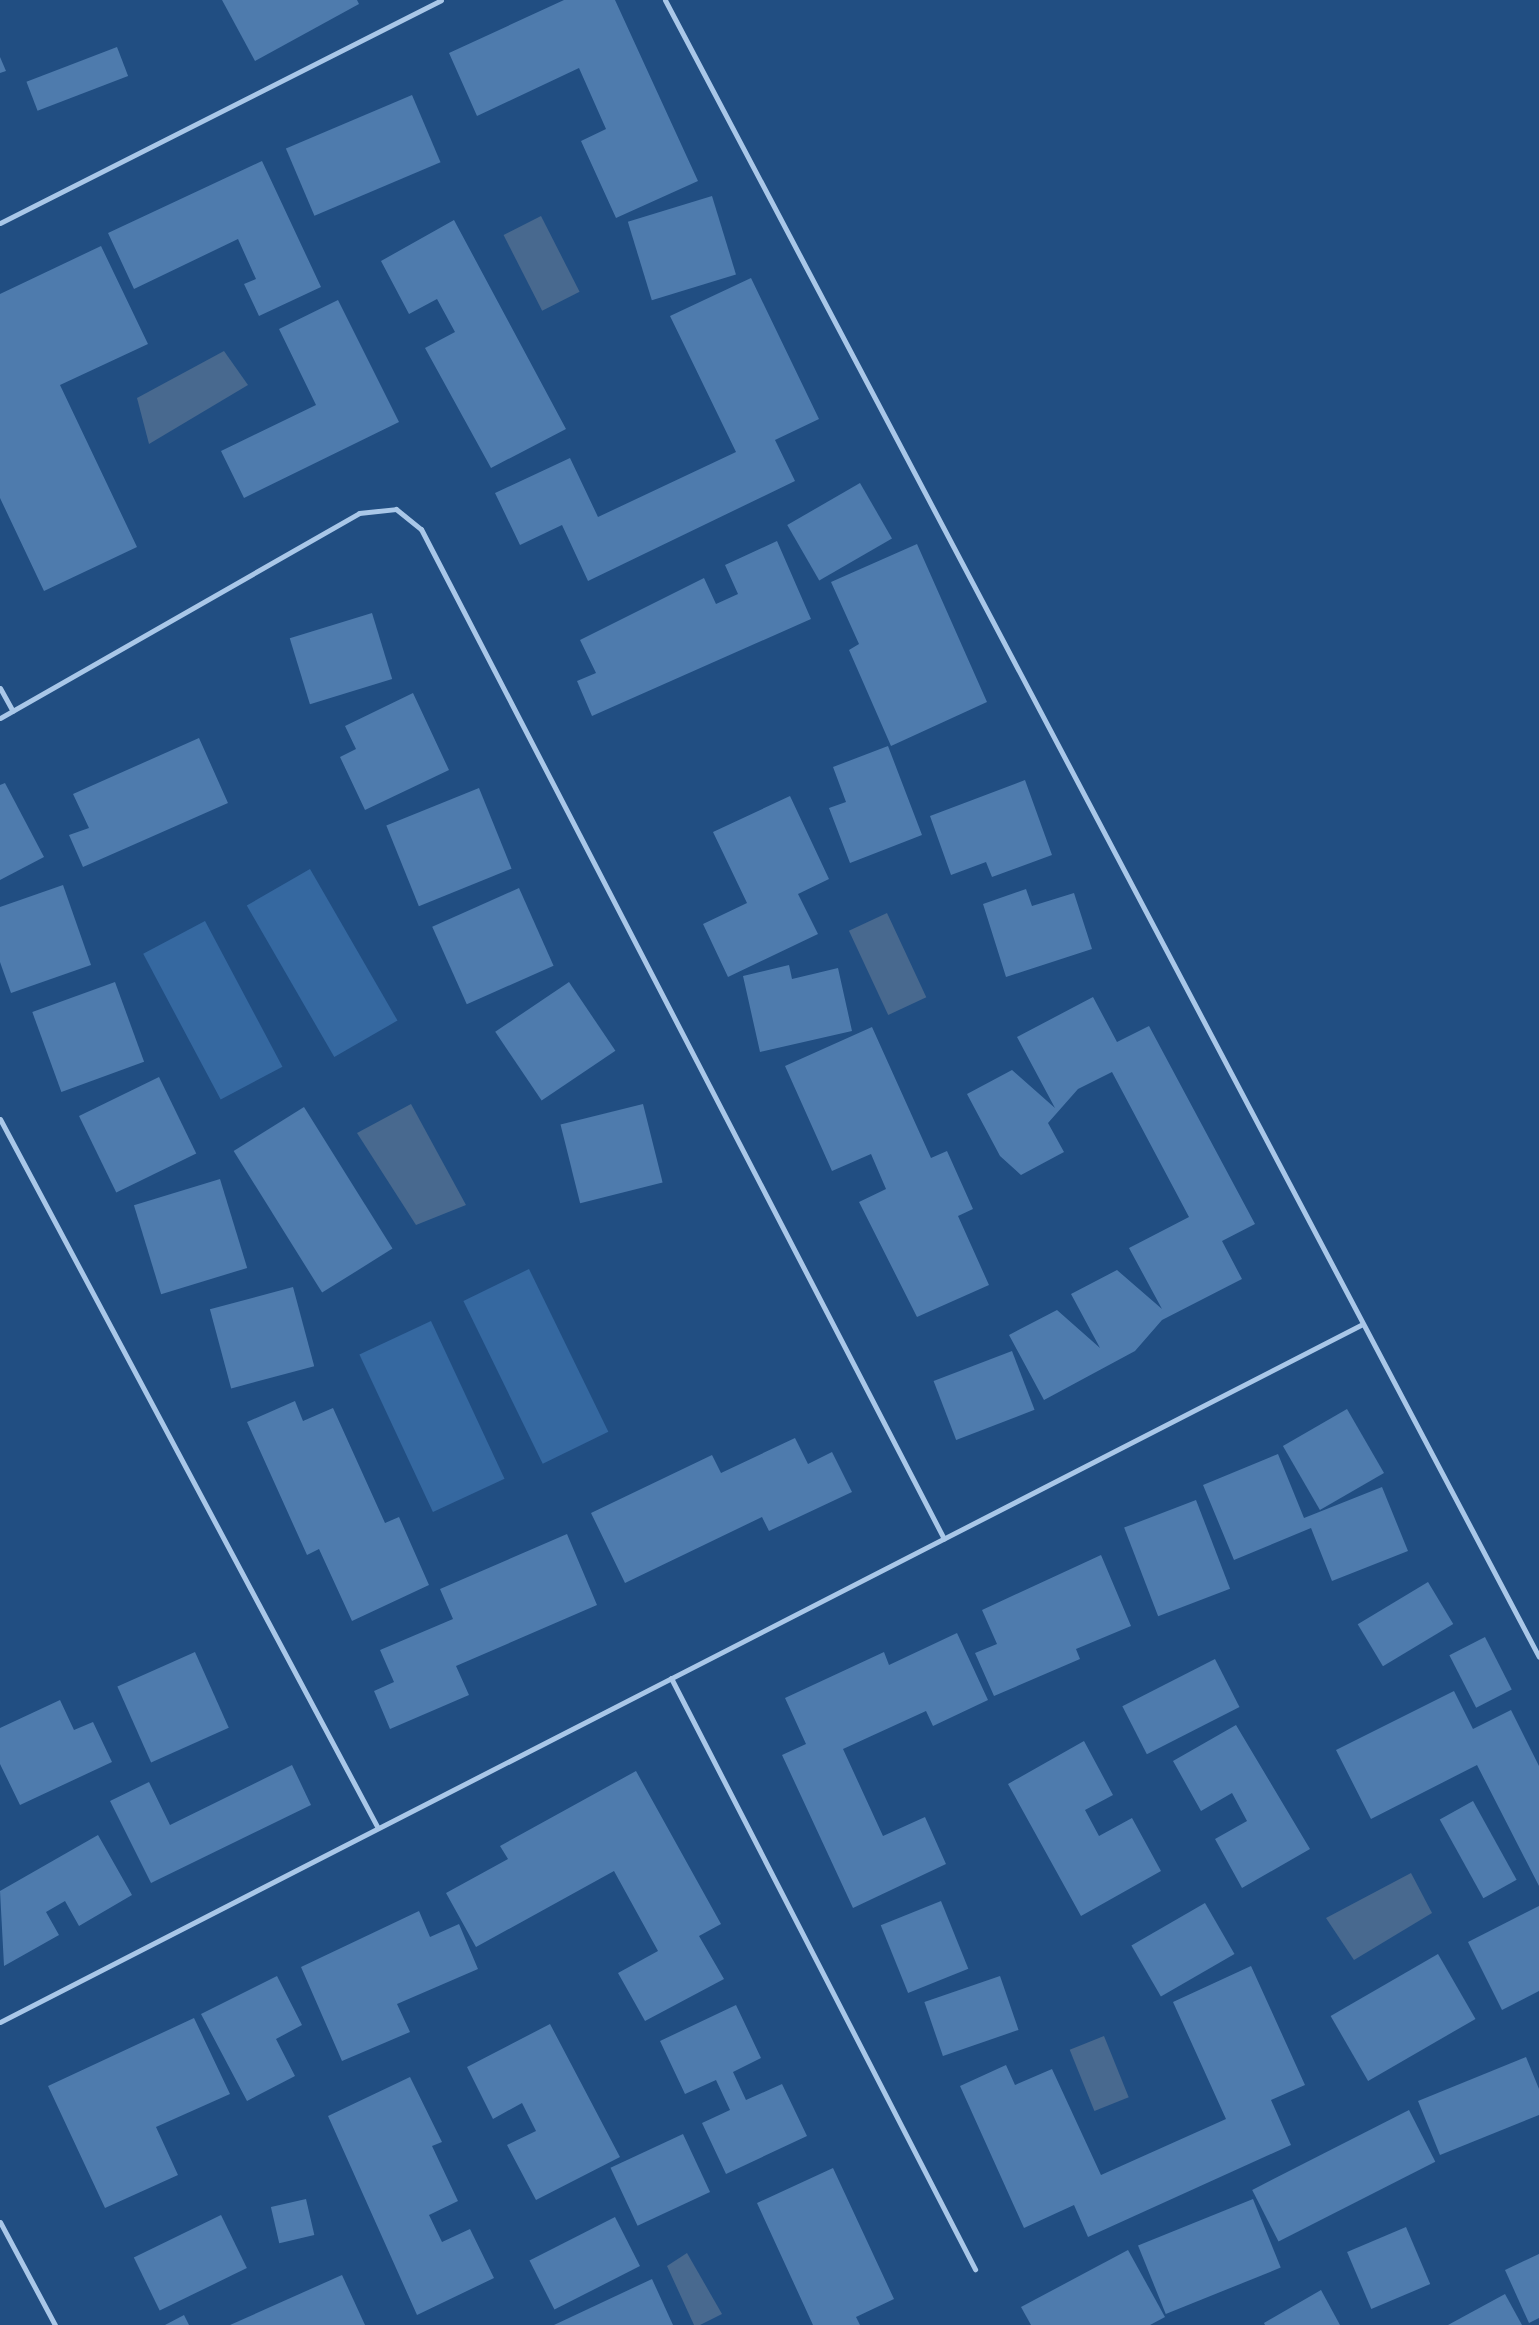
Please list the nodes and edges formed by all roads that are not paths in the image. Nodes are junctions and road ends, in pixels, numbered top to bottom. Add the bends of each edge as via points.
1 (440, 0) edge
2 (665, 0) edge
3 (0, 223) edge
4 (0, 688) edge
5 (13, 711) junction
6 (0, 718) edge
7 (0, 1118) edge
8 (1363, 1324) junction
9 (944, 1539) junction
10 (1539, 1657) edge
11 (671, 1678) junction
12 (378, 1828) junction
13 (0, 2022) edge
14 (0, 2222) edge
15 (975, 2269) dead end
16 (55, 2325) edge

1 - 3 lane
2 - 8 lane
4 - 5 lane
5 - 6 lane
5 - 9 lane via 359,513 396,509 421,529
7 - 12 lane
8 - 9 lane
8 - 10 lane
9 - 11 lane
11 - 12 lane
11 - 15 lane
12 - 13 lane
14 - 16 lane

